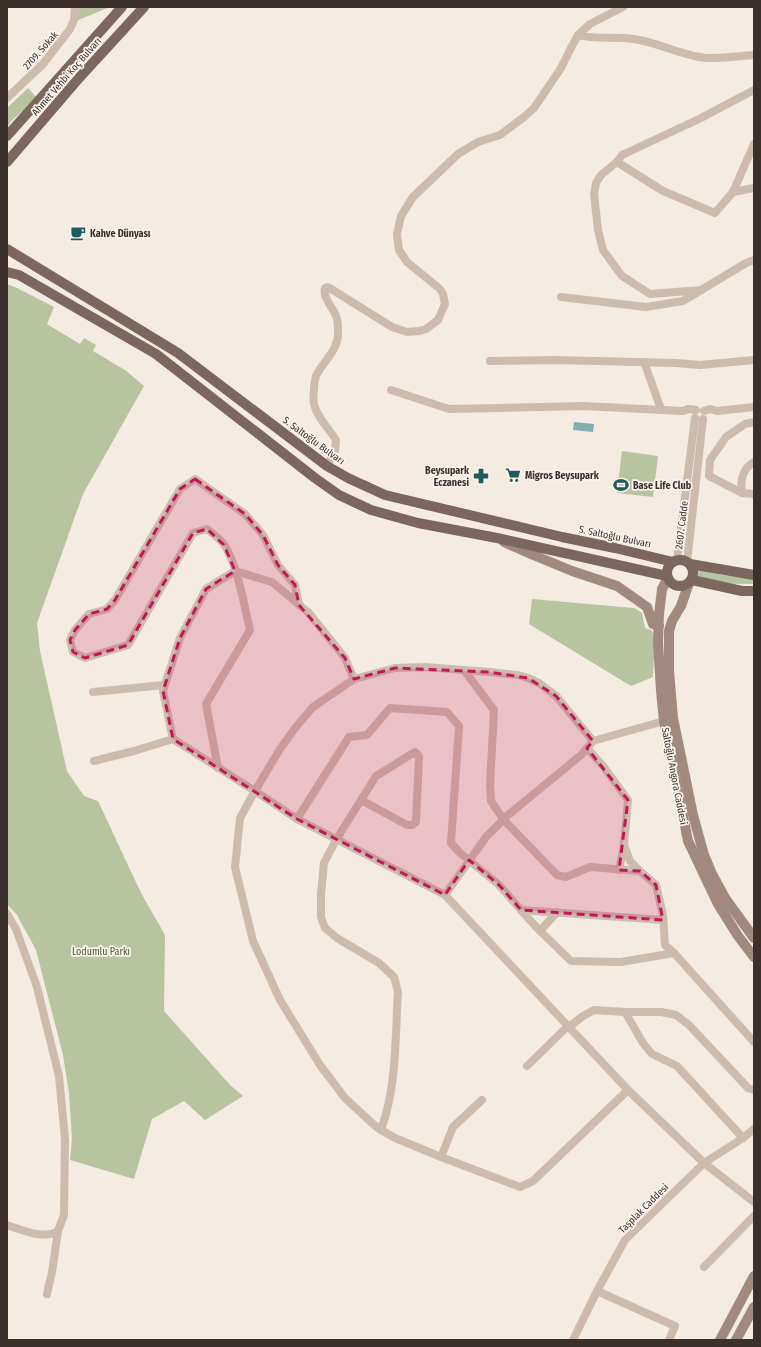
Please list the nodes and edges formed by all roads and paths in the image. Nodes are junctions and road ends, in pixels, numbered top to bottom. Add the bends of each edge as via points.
1 (75, 7) edge
2 (122, 7) edge
3 (144, 7) edge
4 (623, 7) edge
5 (578, 35) junction
6 (754, 55) edge
7 (754, 90) edge
8 (7, 98) edge
9 (7, 136) edge
10 (754, 144) edge
11 (7, 162) edge
12 (616, 162) junction
13 (754, 188) edge
14 (733, 192) junction
15 (7, 249) edge
16 (754, 260) edge
17 (7, 272) edge
18 (701, 290) junction
19 (561, 297) dead end
20 (754, 360) edge
21 (490, 361) dead end
22 (644, 362) junction
23 (391, 390) dead end
24 (754, 407) edge
25 (661, 409) junction
26 (699, 415) junction
27 (754, 422) edge
28 (754, 462) edge
29 (326, 466) junction
30 (742, 493) junction
31 (754, 494) edge
32 (684, 504) junction
33 (694, 505) junction
34 (497, 538) junction
35 (682, 562) junction
36 (235, 571) junction
37 (754, 575) edge
38 (668, 577) junction
39 (690, 581) junction
40 (754, 591) edge
41 (299, 605) junction
42 (659, 626) junction
43 (464, 670) junction
44 (354, 679) junction
45 (164, 686) junction
46 (93, 692) dead end
47 (668, 720) junction
48 (173, 739) junction
49 (593, 741) junction
50 (587, 748) junction
51 (94, 761) dead end
52 (218, 768) junction
53 (255, 791) junction
54 (362, 800) junction
55 (503, 819) junction
56 (297, 820) junction
57 (336, 840) junction
58 (624, 845) junction
59 (469, 860) junction
60 (619, 870) junction
61 (640, 871) junction
62 (445, 895) junction
63 (521, 910) junction
64 (558, 912) junction
65 (7, 914) edge
66 (663, 920) junction
67 (540, 931) junction
68 (754, 938) edge
69 (674, 953) junction
70 (754, 957) edge
71 (625, 1012) junction
72 (569, 1026) junction
73 (754, 1042) edge
74 (527, 1066) dead end
75 (628, 1090) junction
76 (754, 1090) edge
77 (482, 1100) dead end
78 (754, 1129) edge
79 (381, 1130) junction
80 (743, 1138) junction
81 (441, 1157) junction
82 (704, 1163) junction
83 (754, 1202) edge
84 (754, 1216) edge
85 (7, 1225) edge
86 (58, 1231) junction
87 (704, 1267) dead end
88 (754, 1276) edge
89 (597, 1291) junction
90 (47, 1294) dead end
91 (754, 1307) edge
92 (573, 1340) edge
93 (669, 1340) edge
94 (720, 1340) edge
95 (736, 1340) edge

1 - 8 street, 2709. Sokak via 70,29 43,64
2 - 9 main road, Ahmet Vehbi Koç Bulvarı
3 - 11 main road, Ahmet Vehbi Koç Bulvarı
4 - 5 street via 590,24
5 - 6 street via 587,38 641,40 700,58
5 - 29 street via 561,68 534,108 500,135 478,142 458,154 413,197 401,216 397,234 399,250 407,262 443,294 445,304 438,320 426,329 407,332 392,327 328,287 325,288 325,296 337,317 338,332 337,342 328,360 316,375 314,390 314,403 321,420 336,440 335,452
7 - 12 street via 622,155
10 - 14 street
12 - 14 street via 663,191 715,213
12 - 18 street via 596,183 594,194 603,250 622,276 650,294
13 - 14 street
15 - 29 main road, S. Saltoğlu Bulvarı via 178,353
16 - 18 street
17 - 34 main road via 19,275 156,354 338,495 371,510 418,523
18 - 19 street via 683,301 646,307
20 - 22 street via 700,365
21 - 22 street
22 - 25 street
23 - 25 street via 449,409 583,406
24 - 26 street via 717,411 711,416
25 - 26 street
26 - 32 street, 2607. Cadde
26 - 33 street, 2607. Cadde
27 - 30 street via 745,424 726,437 710,460 709,476
28 - 30 street via 742,476
29 - 35 main road, S. Saltoğlu Bulvarı via 386,495 562,537
30 - 31 street
32 - 33 street
32 - 35 street, 2607. Cadde
33 - 35 street, 2607. Cadde
34 - 38 main road
34 - 42 street via 530,554 617,586 647,607 653,624
35 - 37 main road, S. Saltoğlu Bulvarı
35 - 38 main road via 668,568
35 - 39 main road via 693,572
36 - 41 street via 272,582
36 - 41 street via 224,544 207,529 193,533 128,645 85,658 73,652 70,640 75,630 90,614 107,609 115,600 180,488 195,480 244,514 263,535 278,565 295,585
36 - 45 street via 206,589 180,638
36 - 52 street via 250,630 206,704
38 - 39 main road via 676,585 681,586
38 - 42 street, Saltoğlu Angora Caddesi via 662,588
39 - 40 main road
39 - 47 street, Saltoğlu Angora Caddesi via 669,631
41 - 44 street via 309,613 345,658
42 - 47 street, Saltoğlu Angora Caddesi via 658,642
43 - 44 street via 395,668
43 - 49 street via 518,675 538,683 556,696
43 - 55 street via 494,710 491,801
44 - 53 street via 313,707 296,726
45 - 46 street
45 - 48 street
47 - 49 street
47 - 68 street, Saltoğlu Angora Caddesi via 704,855 725,898
47 - 70 street, Saltoğlu Angora Caddesi via 688,841 718,904
48 - 51 street
48 - 52 street
49 - 50 street
50 - 55 street
50 - 58 street via 628,800
52 - 53 street
53 - 56 street
53 - 79 street via 240,818 235,867 253,941 280,1000 320,1065 345,1098
54 - 54 street via 376,776 415,752 419,756 416,822 407,825
54 - 57 street
55 - 59 street
55 - 60 street via 557,875 566,877 590,867
56 - 57 street
56 - 59 street via 349,737 367,735 390,708 447,712 458,726 451,842
57 - 62 street
57 - 79 street via 324,863 321,917 324,928 379,963 394,977 398,992 391,1092
58 - 60 street
58 - 61 street via 630,861
59 - 62 street
59 - 63 street via 499,885
60 - 61 street
61 - 66 street via 656,885
62 - 72 street
63 - 64 street
63 - 67 street
64 - 66 street
64 - 67 street
65 - 86 street via 16,929 38,987 59,1076 65,1139 64,1215
66 - 69 street via 665,945
67 - 69 street via 571,961 621,962
69 - 73 street
71 - 72 street via 594,1010
71 - 76 street via 661,1012 676,1015 689,1025 748,1088
71 - 80 street via 652,1054 677,1066
72 - 74 street
72 - 75 street
75 - 81 street via 533,1181 520,1187
75 - 82 street
77 - 81 street via 453,1127
78 - 80 street, Taşplak Caddesi
79 - 81 street
80 - 82 street, Taşplak Caddesi
82 - 83 street
82 - 89 street, Taşplak Caddesi via 625,1240
84 - 87 street
85 - 86 street via 38,1234 52,1235
86 - 90 street
88 - 94 street
89 - 92 street, Taşplak Caddesi
89 - 93 street via 675,1326
91 - 95 street

